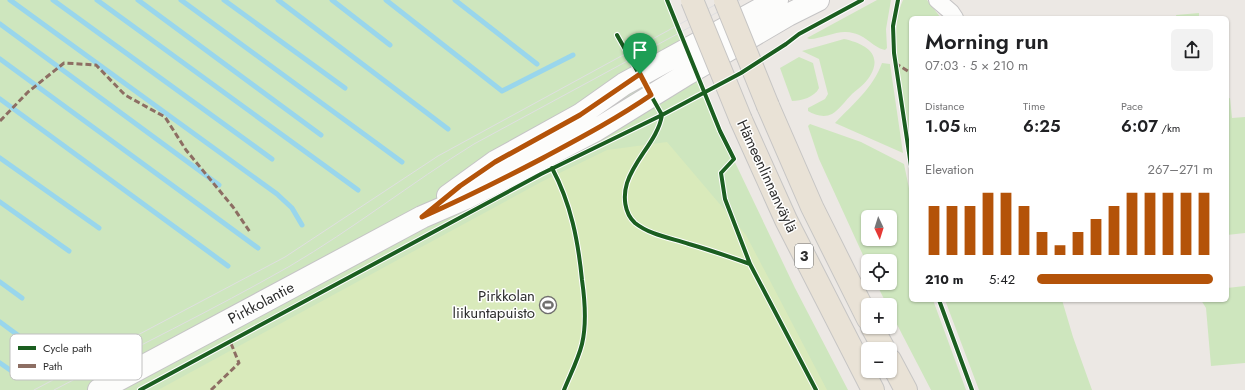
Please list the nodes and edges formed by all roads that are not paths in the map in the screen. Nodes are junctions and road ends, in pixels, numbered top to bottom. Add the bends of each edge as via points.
1 (692, 0) edge
2 (725, 0) edge
3 (777, 0) edge
4 (818, 0) edge
5 (937, 0) edge
6 (952, 10) edge
7 (422, 217) junction
8 (861, 306) edge
9 (142, 367) edge
10 (897, 373) edge
11 (118, 380) edge
12 (99, 390) edge
13 (873, 390) edge
14 (906, 390) edge

1 - 13 highway, Hämeenlinnanväylä / 3, bridge via 741,120 786,220
2 - 8 highway, Hämeenlinnanväylä / 3, bridge via 812,207
3 - 7 main road, Pirkkolantie via 624,84 580,115 495,162
4 - 7 main road, Pirkkolantie via 687,74 596,130 466,198
5 - 6 street
7 - 9 main road, Pirkkolantie
10 - 14 highway
11 - 12 main road, Pirkkolantie

